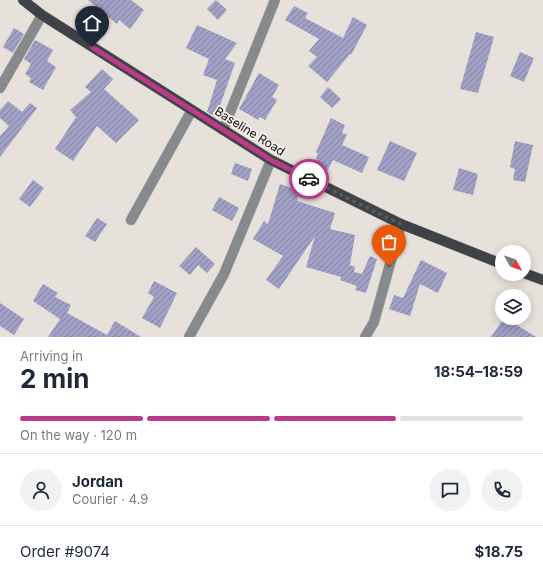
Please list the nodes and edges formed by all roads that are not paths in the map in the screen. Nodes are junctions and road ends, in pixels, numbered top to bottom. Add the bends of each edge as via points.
1 (23, 0) edge
2 (275, 0) edge
3 (42, 15) junction
4 (0, 88) edge
5 (192, 110) junction
6 (223, 130) junction
7 (271, 160) junction
8 (131, 220) dead end
9 (400, 224) junction
10 (495, 261) edge
11 (531, 276) edge
12 (543, 280) edge
13 (189, 337) edge
14 (365, 337) edge

1 - 3 main road, Baseline Road
2 - 6 street
3 - 4 street
3 - 5 main road, Baseline Road
5 - 6 main road, Baseline Road
5 - 8 street
6 - 7 main road, Baseline Road
7 - 9 main road, Baseline Road
7 - 13 street via 224,274
9 - 10 main road, Baseline Road
9 - 14 street via 374,322
11 - 12 main road

